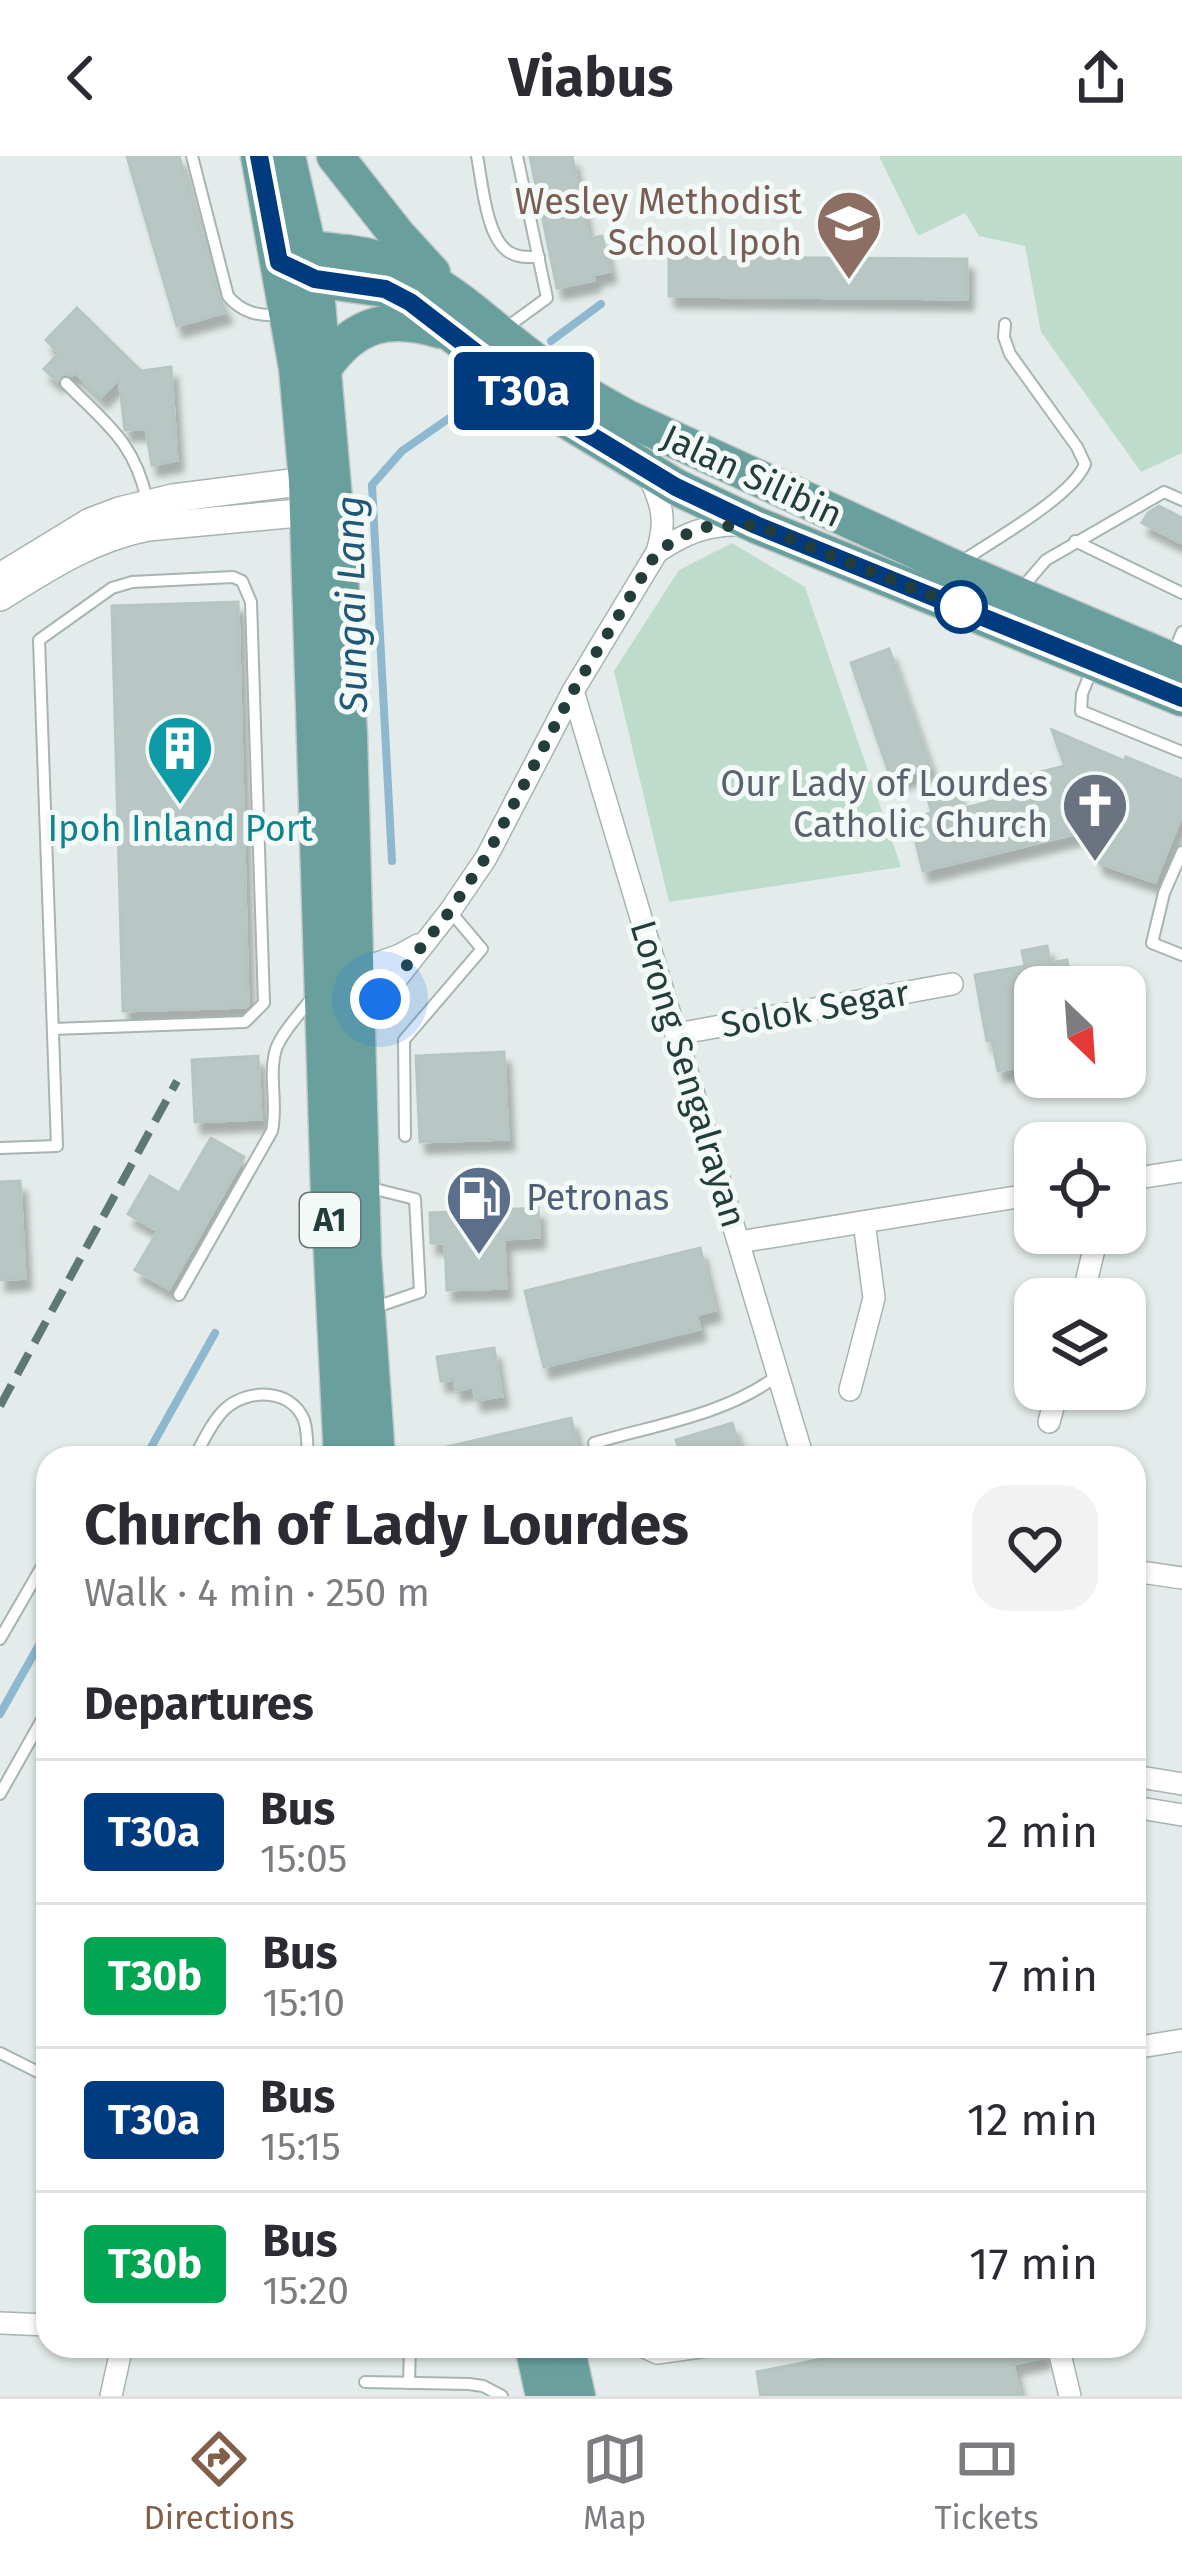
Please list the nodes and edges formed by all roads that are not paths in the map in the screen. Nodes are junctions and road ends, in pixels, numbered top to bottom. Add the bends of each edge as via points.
1 (192, 156) edge
2 (259, 156) edge
3 (287, 156) edge
4 (335, 156) edge
5 (477, 156) edge
6 (518, 156) edge
7 (539, 257) junction
8 (301, 263) junction
9 (451, 292) junction
10 (289, 315) junction
11 (1005, 324) dead end
12 (500, 332) junction
13 (450, 333) junction
14 (325, 366) junction
15 (66, 383) dead end
16 (645, 468) junction
17 (317, 497) junction
18 (703, 500) junction
19 (1182, 500) edge
20 (807, 502) junction
21 (147, 503) junction
22 (756, 525) junction
23 (1075, 542) junction
24 (657, 552) junction
25 (953, 568) junction
26 (0, 578) edge
27 (1182, 593) edge
28 (0, 597) edge
29 (1011, 609) junction
30 (1178, 652) edge
31 (1095, 662) junction
32 (573, 691) junction
33 (1182, 698) edge
34 (1182, 752) edge
35 (1182, 852) edge
36 (450, 911) junction
37 (424, 942) junction
38 (1182, 955) edge
39 (340, 977) junction
40 (952, 984) dead end
41 (358, 1028) junction
42 (52, 1029) junction
43 (676, 1034) junction
44 (405, 1136) dead end
45 (0, 1148) edge
46 (1182, 1171) edge
47 (1146, 1177) edge
48 (362, 1186) junction
49 (1014, 1197) edge
50 (864, 1222) junction
51 (739, 1242) junction
52 (179, 1295) dead end
53 (366, 1310) junction
54 (777, 1376) junction
55 (850, 1390) dead end
56 (1052, 1410) edge
57 (1049, 1422) dead end
58 (594, 1443) dead end
59 (202, 1446) edge
60 (308, 1446) edge
61 (341, 1446) edge
62 (376, 1446) edge
63 (798, 1446) edge
64 (1146, 1573) edge
65 (36, 1577) edge
66 (1182, 1578) edge
67 (0, 1640) edge
68 (36, 1730) edge
69 (1146, 1778) edge
70 (1182, 1784) edge
71 (0, 1794) edge
72 (1146, 1809) edge
73 (1182, 1815) edge
74 (1182, 2040) edge
75 (1146, 2046) edge
76 (0, 2053) edge
77 (36, 2071) edge
78 (0, 2323) edge
79 (36, 2324) edge
80 (119, 2358) edge
81 (410, 2358) edge
82 (536, 2358) edge
83 (569, 2358) edge
84 (1061, 2358) edge
85 (365, 2382) dead end
86 (409, 2383) junction
87 (111, 2396) edge
88 (502, 2396) edge
89 (544, 2396) edge
90 (577, 2396) edge
91 (1070, 2396) edge

1 - 10 lane via 228,296 251,313
2 - 8 main road, A1
3 - 8 main road, A1
4 - 9 main road
5 - 7 lane via 496,241
6 - 7 lane
7 - 12 lane via 547,298
8 - 9 main road, Jalan Silibin via 373,256
8 - 10 main road, A1
8 - 13 main road, Jalan Silibin via 385,289
8 - 14 main road, A1
9 - 12 main road, Jalan Silibin
10 - 17 main road, A1
11 - 25 lane via 1010,354 1085,464 1058,496
12 - 20 main road, Jalan Silibin via 598,402
13 - 14 main road via 382,323 339,346
13 - 16 main road, Jalan Silibin via 557,415
14 - 17 main road, A1
15 - 21 lane via 123,441
16 - 18 main road, Jalan Silibin
16 - 24 street via 662,508
17 - 21 street
17 - 28 street via 122,532
17 - 39 main road, A1
18 - 20 main road via 723,485
18 - 22 main road, Jalan Silibin
19 - 23 lane via 1164,491
20 - 25 main road, Jalan Silibin
21 - 26 street via 90,522
22 - 24 street via 706,527
22 - 29 main road, Jalan Silibin
23 - 27 lane
23 - 29 lane via 1046,560
24 - 32 street
25 - 29 main road, Jalan Silibin
29 - 30 main road, Jalan Silibin
29 - 31 main road, Jalan Silibin
31 - 33 main road, Jalan Silibin
31 - 34 lane via 1082,711
32 - 36 street
32 - 43 street, Lorong Sengalrayan
35 - 38 lane via 1152,944
36 - 37 street
36 - 44 lane via 482,949 404,1040
37 - 39 street
37 - 41 street
39 - 41 main road, A1
39 - 52 lane via 277,1045 272,1131
39 - 61 main road, A1 via 330,1217
40 - 43 street, Solok Segar
41 - 48 main road, A1
42 - 42 lane via 39,640 131,582 242,581 251,602 264,1003 245,1022
42 - 45 lane via 57,1146
43 - 51 street, Lorong Sengalrayan
46 - 47 street
48 - 53 main road, A1
48 - 53 lane via 415,1199 420,1292
49 - 50 street
50 - 51 street
50 - 55 street via 874,1298
51 - 54 street, Lorong Sengalrayan
53 - 62 main road, A1
54 - 58 lane via 728,1405
54 - 63 street, Lorong Sengalrayan
56 - 57 street
59 - 60 lane via 226,1408 260,1394 292,1404
64 - 66 street
65 - 67 lane
68 - 71 lane
69 - 70 street
72 - 73 street
74 - 75 street
76 - 77 lane
78 - 79 street
80 - 87 street
81 - 86 lane
82 - 89 main road
83 - 90 main road
84 - 91 street
85 - 86 lane
86 - 88 lane via 483,2386

